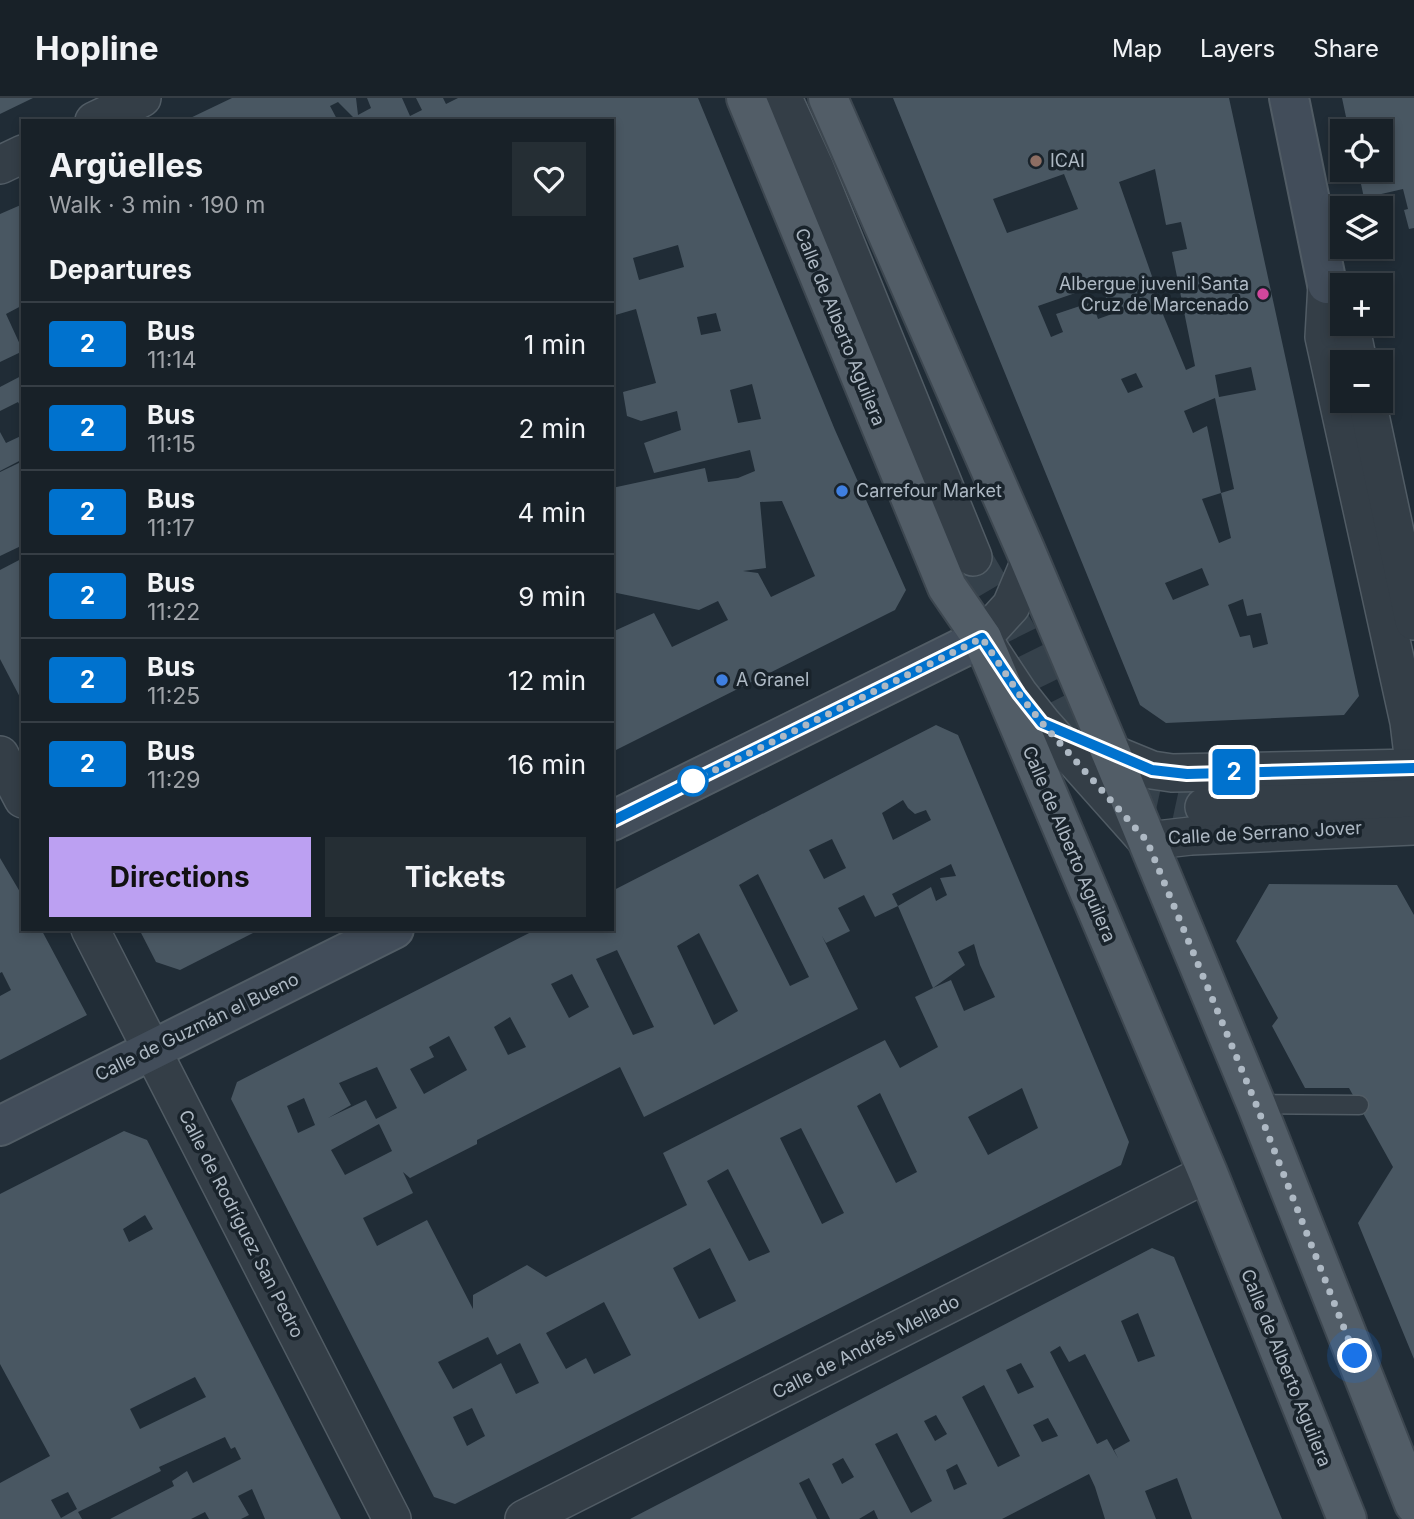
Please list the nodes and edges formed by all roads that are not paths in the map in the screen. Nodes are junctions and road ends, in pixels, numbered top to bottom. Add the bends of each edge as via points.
1 (141, 98) edge
2 (746, 98) edge
3 (783, 98) edge
4 (828, 98) edge
5 (1289, 98) edge
6 (98, 119) edge
7 (149, 119) edge
8 (21, 155) edge
9 (0, 165) edge
10 (1330, 276) edge
11 (1330, 316) edge
12 (1370, 413) edge
13 (973, 556) tunnel mouth
14 (1030, 561) junction
15 (1414, 621) edge
16 (982, 638) junction
17 (1042, 723) junction
18 (1111, 754) junction
19 (2, 763) edge
20 (1414, 765) edge
21 (21, 796) edge
22 (1414, 797) edge
23 (1204, 807) tunnel mouth
24 (614, 820) edge
25 (1414, 826) edge
26 (1147, 841) junction
27 (91, 931) edge
28 (390, 931) edge
29 (152, 1050) junction
30 (1256, 1104) junction
31 (1359, 1105) dead end
32 (0, 1126) edge
33 (1208, 1173) junction
34 (1414, 1504) edge
35 (392, 1519) edge
36 (524, 1519) edge
37 (1348, 1519) edge

1 - 6 street
1 - 7 street
2 - 16 main road, Calle de Alberto Aguilera via 947,587
3 - 13 street, Calle de Alberto Aguilera
4 - 14 main road
5 - 10 street
8 - 9 street
11 - 20 street via 1324,337 1409,722
12 - 15 street
14 - 16 street via 1011,606
14 - 18 main road
16 - 17 street, Calle de Serrano Jover
16 - 24 street
16 - 33 main road, Calle de Alberto Aguilera
17 - 18 street, Calle de Serrano Jover
17 - 26 street, Calle de Serrano Jover
18 - 20 street, Calle de Serrano Jover via 1172,773
18 - 26 main road
19 - 21 street
22 - 23 street, Calle de Serrano Jover
25 - 26 street, Calle de Serrano Jover
26 - 30 main road
27 - 29 street, Calle de Rodríguez San Pedro
28 - 29 street, Calle de Guzmán el Bueno
29 - 32 street, Calle de Guzmán el Bueno
29 - 35 street, Calle de Rodríguez San Pedro
30 - 31 lane
30 - 34 main road
33 - 36 street, Calle de Andrés Mellado
33 - 37 main road, Calle de Alberto Aguilera

